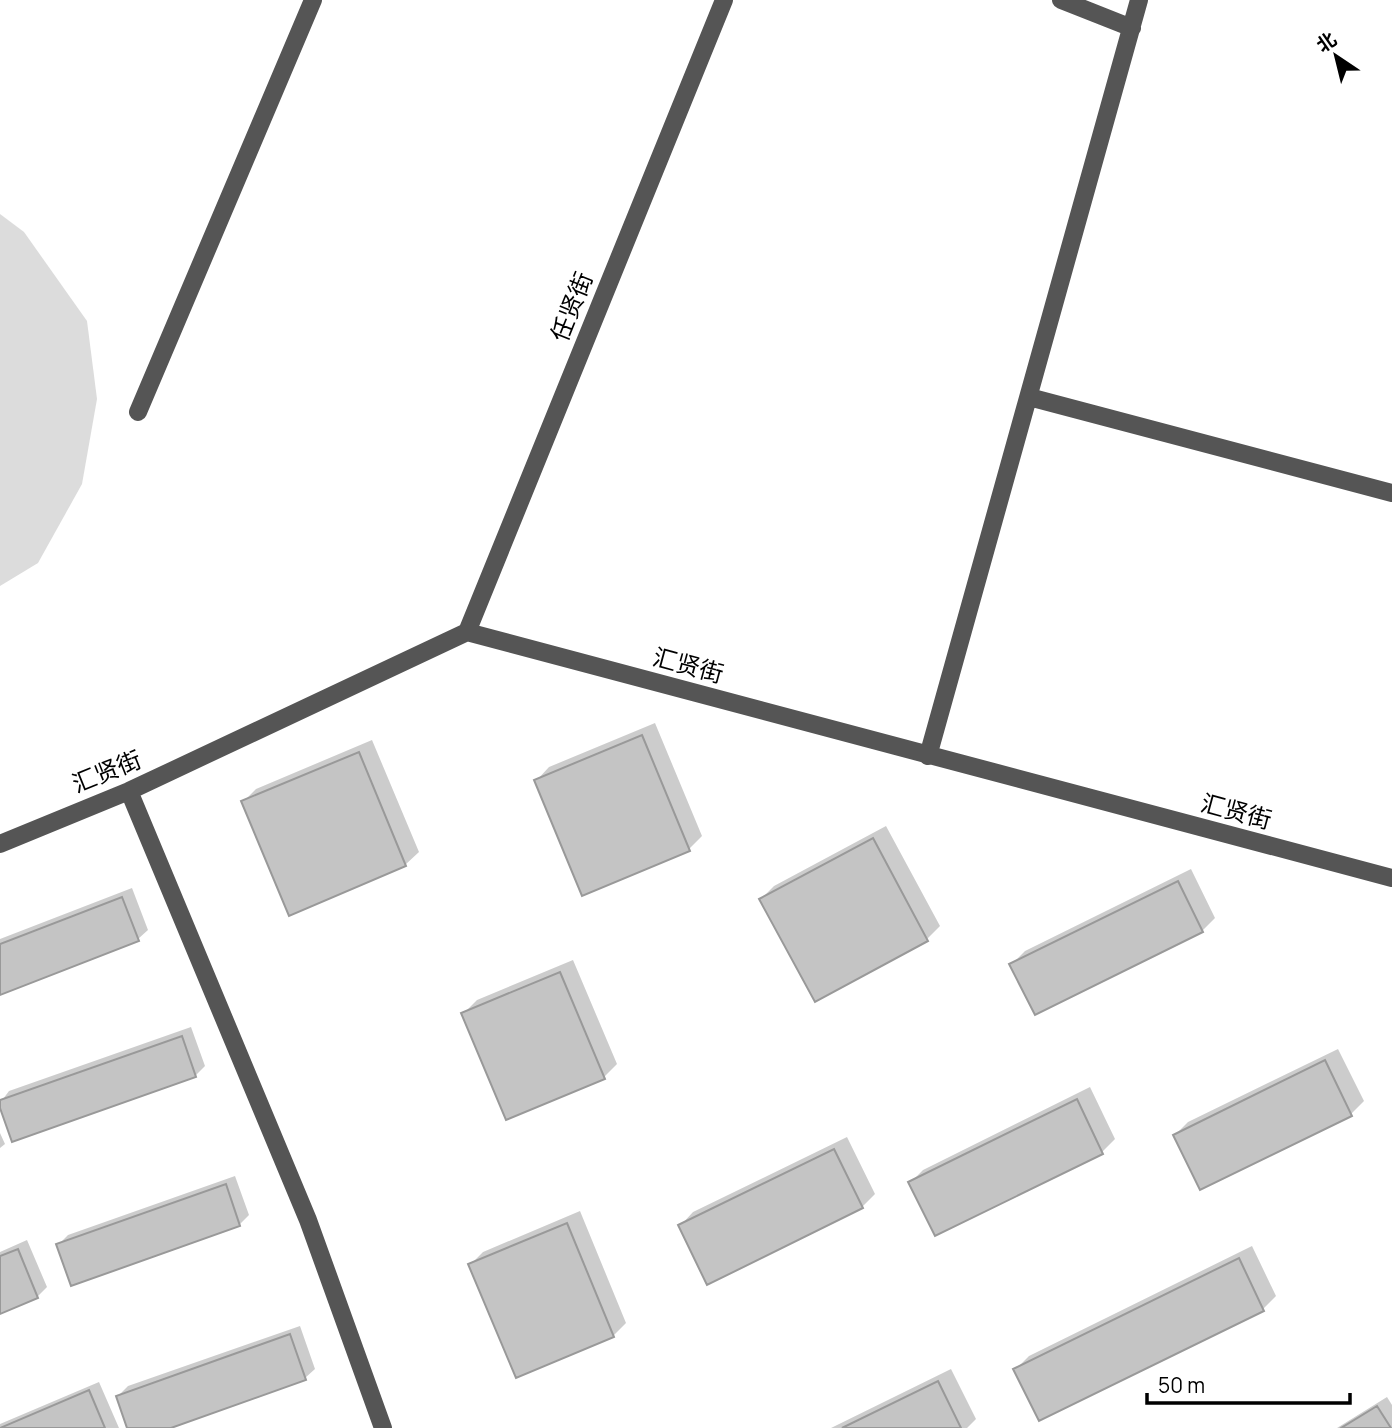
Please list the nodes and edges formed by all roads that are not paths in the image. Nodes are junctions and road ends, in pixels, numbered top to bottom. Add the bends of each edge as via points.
1 (313, 0) edge
2 (723, 0) edge
3 (1061, 0) edge
4 (1139, 0) edge
5 (1132, 28) junction
6 (1029, 397) junction
7 (138, 412) dead end
8 (1392, 493) edge
9 (467, 632) junction
10 (928, 756) junction
11 (129, 791) junction
12 (0, 844) edge
13 (1392, 878) edge
14 (383, 1428) edge

1 - 7 street
2 - 9 street, 任贤街
3 - 5 street
4 - 5 street
5 - 6 street
6 - 8 street
6 - 10 street
9 - 10 street, 汇贤街
9 - 11 street, 汇贤街
10 - 13 street, 汇贤街
11 - 12 street, 汇贤街
11 - 14 street via 307,1220

